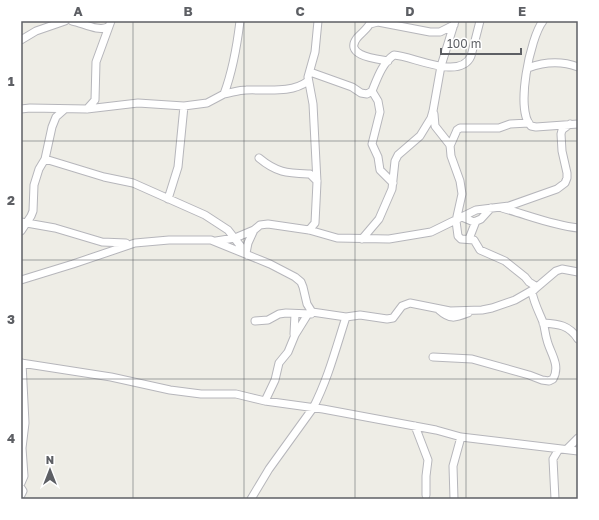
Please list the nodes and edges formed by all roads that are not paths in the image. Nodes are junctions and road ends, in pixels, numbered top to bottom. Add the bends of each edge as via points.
1 (65, 21) edge
2 (72, 21) edge
3 (240, 21) edge
4 (318, 21) edge
5 (480, 21) edge
6 (543, 21) edge
7 (371, 22) edge
8 (455, 23) edge
9 (110, 24) edge
10 (21, 40) edge
11 (388, 61) junction
12 (441, 66) junction
13 (578, 67) edge
14 (528, 68) junction
15 (310, 72) junction
16 (308, 81) junction
17 (372, 91) junction
18 (224, 94) junction
19 (184, 106) junction
20 (21, 109) edge
21 (65, 109) junction
22 (87, 109) junction
23 (434, 110) junction
24 (529, 123) junction
25 (570, 124) junction
26 (578, 124) edge
27 (450, 146) junction
28 (259, 158) dead end
29 (45, 159) junction
30 (317, 182) junction
31 (393, 183) junction
32 (168, 199) junction
33 (500, 207) junction
34 (492, 208) junction
35 (32, 214) junction
36 (459, 219) junction
37 (476, 221) junction
38 (24, 222) edge
39 (315, 223) junction
40 (37, 224) junction
41 (578, 228) edge
42 (254, 230) junction
43 (310, 230) junction
44 (21, 231) edge
45 (320, 233) junction
46 (235, 238) junction
47 (362, 239) junction
48 (469, 239) junction
49 (216, 241) junction
50 (135, 243) junction
51 (246, 254) junction
52 (578, 272) edge
53 (21, 280) edge
54 (536, 287) junction
55 (319, 313) junction
56 (295, 314) junction
57 (308, 314) junction
58 (346, 317) junction
59 (255, 321) dead end
60 (543, 323) junction
61 (294, 338) junction
62 (578, 340) edge
63 (433, 357) dead end
64 (22, 363) edge
65 (319, 398) junction
66 (265, 401) junction
67 (313, 408) junction
68 (323, 409) junction
69 (415, 426) junction
70 (461, 436) junction
71 (578, 438) edge
72 (559, 449) junction
73 (567, 449) junction
74 (578, 451) edge
75 (21, 484) edge
76 (21, 488) edge
77 (426, 496) dead end
78 (21, 497) edge
79 (251, 499) edge
80 (454, 499) edge
81 (556, 499) edge

1 - 10 street
2 - 9 street via 102,29
3 - 18 street via 231,73
4 - 15 street
5 - 12 street via 469,61 462,65
6 - 14 street via 534,37
7 - 8 street via 436,32
7 - 11 street via 355,40 354,48 362,55
8 - 12 street
9 - 22 street via 96,62 95,100
11 - 12 street via 397,55
11 - 17 street via 376,78
12 - 23 street
13 - 14 street via 554,63 538,64
14 - 24 street via 524,97
15 - 16 street
15 - 17 street via 352,87 361,93 367,94
16 - 18 street via 296,88 244,90
16 - 30 street via 313,104
17 - 31 street via 378,101 380,112 372,144 380,170
18 - 19 street via 207,103
19 - 22 street via 138,103
19 - 32 street via 178,167
20 - 21 street
21 - 22 street
21 - 29 street via 56,118 52,127
23 - 27 street via 435,126
23 - 31 street via 420,136 398,155
24 - 25 street via 536,127
24 - 27 street via 510,124 499,128 460,128 456,130
25 - 26 street
25 - 33 street via 561,134 567,173 565,183 557,189
27 - 36 street via 462,190
28 - 30 street via 270,168 310,174
29 - 32 street via 132,183
29 - 35 street via 34,185
30 - 39 street
31 - 47 street via 379,219
32 - 46 street via 205,215 228,230
33 - 34 street
33 - 41 street via 544,222
34 - 36 street via 476,210
34 - 37 street
35 - 38 street
35 - 40 street
36 - 37 street
36 - 47 street via 431,232 389,239
36 - 48 street via 458,236 461,239
37 - 48 street
38 - 40 street
38 - 44 street
39 - 43 street
39 - 45 street
40 - 50 street via 102,242
42 - 43 street via 260,225 268,224
42 - 46 street
42 - 51 street
43 - 45 street
45 - 47 street via 337,238
46 - 49 street
46 - 51 street
48 - 54 street via 474,240 480,250 512,265
49 - 50 street via 169,240
49 - 51 street
50 - 53 street
51 - 55 street via 298,279 303,287 308,307 312,312
52 - 54 street via 561,269
54 - 58 street via 515,300 492,308 456,312 410,304 402,306 392,319 360,315
54 - 60 street via 532,292
55 - 57 street
55 - 58 street
56 - 57 street
56 - 59 street via 281,314 268,320
56 - 61 street
57 - 61 street
58 - 65 street
60 - 62 street via 562,325 573,332
60 - 63 street via 556,367 554,377 548,381 480,361
61 - 66 street via 288,352 279,363 275,380
64 - 66 street via 111,377 170,390 201,394 236,394
64 - 75 street via 25,423 22,448 24,476
65 - 67 street
65 - 68 street
66 - 67 street
67 - 68 street
67 - 79 street via 269,469
68 - 69 street
69 - 70 street
69 - 77 street via 428,460
70 - 72 street
70 - 80 street via 453,466
71 - 73 street
72 - 73 street
72 - 81 street via 553,459
73 - 74 street
76 - 78 street

